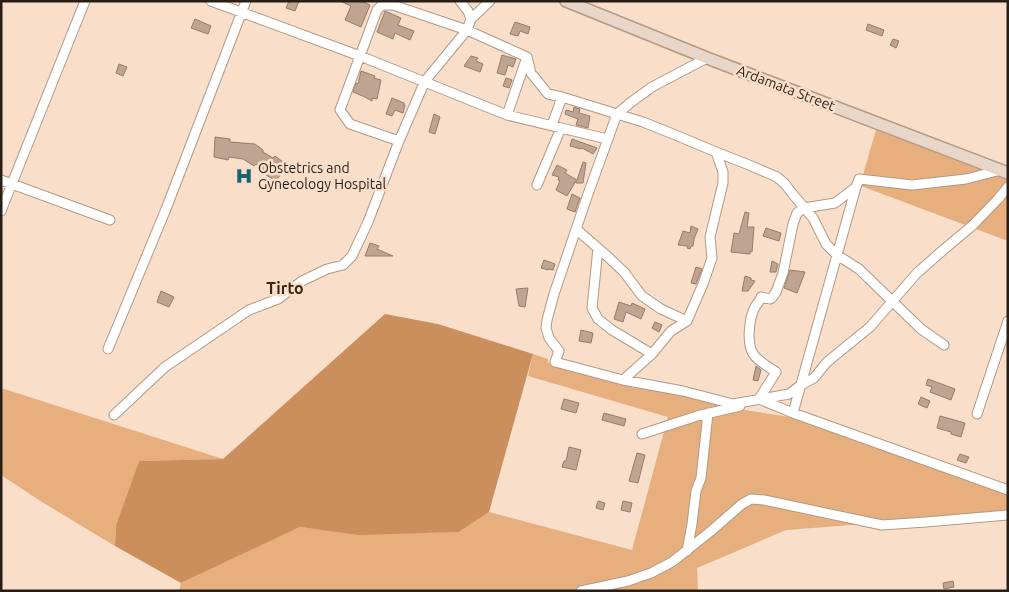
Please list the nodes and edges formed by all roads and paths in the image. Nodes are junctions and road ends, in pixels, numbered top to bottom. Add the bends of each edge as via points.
1 (85, 1) edge
2 (211, 1) edge
3 (246, 1) edge
4 (460, 1) edge
5 (490, 1) edge
6 (566, 1) edge
7 (242, 13) junction
8 (471, 19) junction
9 (468, 30) junction
10 (360, 56) junction
11 (527, 57) junction
12 (707, 58) junction
13 (426, 81) junction
14 (562, 97) junction
15 (618, 114) junction
16 (507, 115) junction
17 (556, 126) junction
18 (607, 139) junction
19 (399, 141) junction
20 (716, 152) junction
21 (1004, 171) edge
22 (1, 180) edge
23 (12, 184) junction
24 (537, 185) dead end
25 (856, 187) junction
26 (1008, 187) edge
27 (804, 208) junction
28 (1, 211) edge
29 (110, 220) dead end
30 (576, 229) junction
31 (598, 248) junction
32 (837, 255) junction
33 (893, 302) junction
34 (687, 320) junction
35 (1008, 321) edge
36 (944, 345) dead end
37 (108, 349) dead end
38 (652, 354) junction
39 (623, 380) junction
40 (801, 385) junction
41 (759, 399) junction
42 (708, 413) junction
43 (793, 413) junction
44 (977, 414) dead end
45 (114, 415) dead end
46 (642, 434) dead end
47 (1008, 490) edge
48 (1008, 515) edge
49 (687, 551) junction
50 (581, 591) edge

1 - 23 street
2 - 7 street
3 - 7 street
4 - 8 street
5 - 8 street
6 - 12 main road, Ardamata Street
7 - 10 street
7 - 37 street
8 - 9 street
9 - 10 street via 393,5 382,5 377,10
9 - 11 street
9 - 13 street
10 - 13 street
10 - 19 street via 340,110 350,124
11 - 14 street via 531,73 548,94
11 - 16 street
12 - 15 street via 652,88
12 - 21 main road, Ardamata Street
13 - 16 street
13 - 19 street
14 - 15 street
14 - 17 street
15 - 18 street
15 - 20 street
16 - 17 street
17 - 18 street
17 - 24 street
18 - 30 street
19 - 45 street via 368,222 352,256 343,265 310,277 278,299 249,310 165,367
20 - 27 street via 777,177
20 - 34 street via 723,172 710,237 712,258
21 - 25 street via 912,185 859,179
22 - 23 street
23 - 28 street
23 - 29 street
25 - 27 street via 835,203
25 - 32 street
26 - 33 street via 973,225 917,273
27 - 32 street via 814,218 826,244
27 - 41 street via 795,217 786,265 776,292 770,299 761,297 752,317 749,344 753,354 776,372
30 - 31 street
30 - 39 street via 546,320 549,338 559,350 555,362
31 - 34 street via 624,272 642,296 661,309
31 - 38 street via 592,308 598,319 612,330
32 - 33 street via 858,269
32 - 40 street
33 - 36 street via 921,330
33 - 40 street via 814,378
34 - 38 street via 671,331
35 - 44 street
38 - 39 street
39 - 41 street via 733,404
40 - 41 street via 789,394
40 - 43 street
41 - 42 street
41 - 43 street
42 - 46 street
42 - 49 street via 701,478
43 - 47 street
48 - 49 street via 882,525 751,499
49 - 50 street via 651,573

